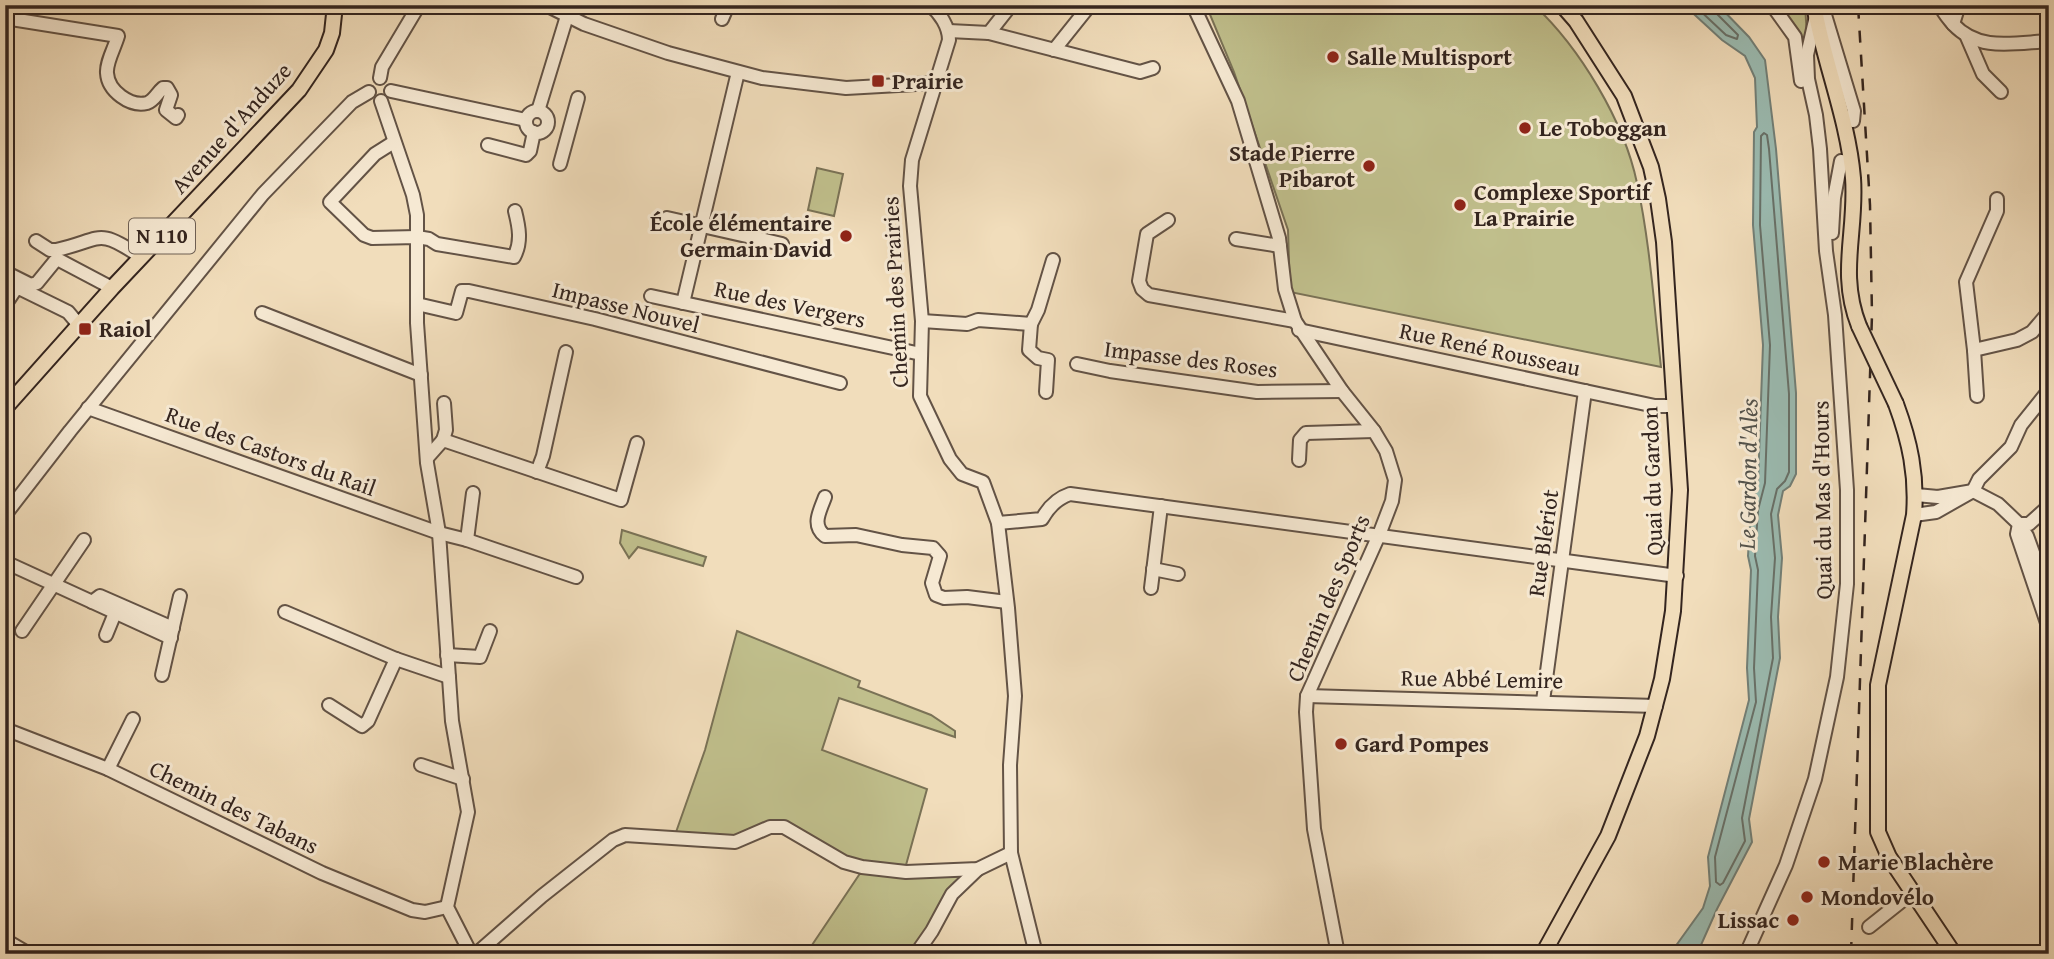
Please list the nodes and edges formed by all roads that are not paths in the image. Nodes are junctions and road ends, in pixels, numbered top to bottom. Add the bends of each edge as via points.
1 (335, 5) edge
2 (419, 5) edge
3 (546, 5) edge
4 (728, 5) edge
5 (930, 5) edge
6 (1011, 5) edge
7 (1090, 5) edge
8 (1193, 5) edge
9 (1562, 5) edge
10 (1772, 5) edge
11 (1940, 5) edge
12 (1959, 5) edge
13 (1817, 9) edge
14 (567, 16) junction
15 (5, 18) edge
16 (722, 19) dead end
17 (1953, 24) junction
18 (949, 31) junction
19 (989, 33) junction
20 (1967, 37) junction
21 (2049, 41) edge
22 (1054, 50) junction
23 (1153, 68) dead end
24 (738, 72) junction
25 (934, 83) junction
26 (373, 85) junction
27 (391, 91) junction
28 (2001, 92) dead end
29 (578, 98) dead end
30 (381, 101) junction
31 (1812, 103) junction
32 (538, 111) junction
33 (178, 115) dead end
34 (526, 120) junction
35 (1853, 121) dead end
36 (547, 125) junction
37 (569, 130) junction
38 (534, 132) junction
39 (394, 142) junction
40 (488, 145) dead end
41 (1841, 161) dead end
42 (560, 164) dead end
43 (1997, 200) dead end
44 (515, 211) dead end
45 (667, 218) dead end
46 (1168, 220) dead end
47 (702, 227) junction
48 (417, 237) junction
49 (1236, 239) dead end
50 (36, 241) dead end
51 (782, 244) dead end
52 (1280, 246) junction
53 (141, 257) junction
54 (1053, 260) dead end
55 (5, 272) edge
56 (1831, 282) junction
57 (112, 288) junction
58 (651, 296) dead end
59 (683, 303) junction
60 (417, 304) junction
61 (5, 305) edge
62 (2049, 312) edge
63 (262, 313) dead end
64 (922, 321) junction
65 (1031, 324) junction
66 (79, 325) junction
67 (1297, 325) junction
68 (1974, 350) junction
69 (566, 352) dead end
70 (921, 354) junction
71 (1077, 364) dead end
72 (421, 375) junction
73 (840, 383) dead end
74 (2049, 390) edge
75 (1342, 391) junction
76 (1585, 391) junction
77 (1046, 393) dead end
78 (1977, 396) dead end
79 (444, 403) dead end
80 (1673, 406) junction
81 (5, 408) edge
82 (88, 408) junction
83 (1374, 431) junction
84 (443, 440) junction
85 (637, 443) dead end
86 (427, 458) junction
87 (1299, 460) dead end
88 (537, 472) junction
89 (1973, 491) junction
90 (473, 493) dead end
91 (1916, 495) junction
92 (825, 497) dead end
93 (1161, 506) junction
94 (2049, 506) edge
95 (5, 515) edge
96 (1914, 515) junction
97 (998, 523) junction
98 (2019, 524) junction
99 (439, 533) junction
100 (1379, 535) junction
101 (84, 540) dead end
102 (467, 540) junction
103 (1562, 561) junction
104 (5, 562) edge
105 (1153, 569) junction
106 (1178, 574) dead end
107 (1677, 576) junction
108 (576, 577) dead end
109 (53, 584) junction
110 (1151, 588) dead end
111 (180, 596) dead end
112 (2049, 597) edge
113 (1007, 601) junction
114 (92, 602) junction
115 (115, 612) junction
116 (285, 612) dead end
117 (2049, 629) edge
118 (22, 631) dead end
119 (490, 631) dead end
120 (172, 633) junction
121 (106, 635) dead end
122 (447, 655) junction
123 (396, 659) junction
124 (162, 675) dead end
125 (449, 677) junction
126 (1307, 696) junction
127 (1542, 701) junction
128 (329, 705) dead end
129 (1656, 706) junction
130 (133, 719) dead end
131 (5, 729) edge
132 (421, 765) dead end
133 (108, 769) junction
134 (463, 779) junction
135 (1011, 853) junction
136 (978, 869) junction
137 (1913, 892) junction
138 (447, 907) junction
139 (1869, 927) dead end
140 (5, 940) edge
141 (29, 954) edge
142 (474, 954) edge
143 (916, 954) edge
144 (1036, 954) edge
145 (1338, 954) edge
146 (1544, 954) edge
147 (1746, 954) edge
148 (1954, 954) edge

1 - 53 main road, Avenue d'Anduze / N 110 via 332,33 318,64 282,109
2 - 26 street
3 - 14 street
4 - 16 street
5 - 18 street
6 - 19 street
7 - 22 street
8 - 52 street, Chemin des Sports via 1238,101
9 - 80 main road, Quai du Gardon via 1624,96 1651,167 1664,242
10 - 31 street via 1795,37 1801,81
11 - 17 street
12 - 17 street
13 - 31 street, Quai du Mas d'Hours via 1807,55
13 - 35 street via 1854,111
13 - 91 main road, bridge via 1853,180 1847,280 1859,326 1908,438
14 - 24 street via 668,53
14 - 32 street
15 - 33 street via 118,36 107,68 114,91 145,103 167,88 171,95 166,110 176,118
17 - 20 street
18 - 19 street
18 - 25 street, Chemin des Prairies
19 - 22 street
20 - 21 street via 1989,44
20 - 28 street via 1983,74
22 - 23 street via 1140,72
24 - 25 street via 846,88
24 - 47 street
25 - 64 street, Chemin des Prairies via 912,160 910,186
26 - 27 street via 390,83
26 - 30 street via 373,99
26 - 82 street via 263,194
27 - 30 street
27 - 34 street
29 - 37 street
30 - 39 street
31 - 56 street, Quai du Mas d'Hours
32 - 34 street
32 - 36 street via 544,113
34 - 38 street
36 - 37 street
36 - 38 street
37 - 42 street
38 - 40 street via 526,155
39 - 48 street via 413,195
39 - 48 street via 375,154 331,202 364,235
41 - 56 street, Quai du Mas d'Hours via 1834,198
43 - 68 street via 1997,211 1966,282
44 - 48 street via 519,248 514,257
45 - 47 street
46 - 67 street, Rue René Rousseau via 1147,234 1139,281 1149,295
47 - 51 street
47 - 59 street
48 - 60 street
49 - 52 street
50 - 53 street via 56,250 93,237 108,237
52 - 67 street, Chemin des Sports via 1285,289
53 - 57 main road, Avenue d'Anduze / N 110
54 - 65 street
55 - 57 street via 31,285 59,260
56 - 147 street, Quai du Mas d'Hours via 1847,490 1849,556 1843,638 1830,715 1806,808
57 - 66 main road, Avenue d'Anduze / N 110
58 - 59 street, Rue des Vergers
59 - 70 street, Rue des Vergers
60 - 72 street
60 - 73 street, Impasse Nouvel via 456,313 459,295 469,291
61 - 66 street via 17,288 68,312
62 - 68 street via 2032,332 2017,340
63 - 72 street
64 - 65 street
64 - 70 street, Chemin des Prairies
65 - 77 street via 1028,350 1048,360
66 - 81 main road, Avenue d'Anduze / N 110
67 - 75 street, Chemin des Sports
67 - 76 street, Rue René Rousseau
68 - 78 street
69 - 88 street
70 - 97 street, Chemin des Prairies via 920,396 950,459 962,474 983,482
71 - 75 street, Impasse des Roses via 1257,392
72 - 86 street
74 - 89 street via 2021,425 2011,447
75 - 83 street, Chemin des Sports
76 - 80 street, Rue René Rousseau
76 - 103 street, Rue Blériot
79 - 84 street
80 - 107 main road, Quai du Gardon via 1680,490
82 - 95 street
82 - 99 street, Rue des Castors du Rail
83 - 87 street via 1306,433 1300,440
83 - 100 street, Chemin des Sports via 1395,480
84 - 86 street
84 - 88 street
85 - 88 street via 621,500
86 - 99 street
89 - 91 street via 1938,497
89 - 96 street via 1936,512
89 - 98 street via 1998,504
90 - 102 street
91 - 96 main road
92 - 113 street via 817,524 825,536 856,535 933,548 940,556 932,583 936,595
93 - 97 street via 1070,494 1042,519
93 - 100 street
93 - 105 street
94 - 98 street via 2029,524
96 - 137 main road via 1878,685 1876,810 1882,845
97 - 113 street, Chemin des Prairies
98 - 112 street
98 - 117 street via 2017,534
99 - 102 street, Rue des Castors du Rail
99 - 122 street
100 - 103 street
100 - 126 street, Chemin des Sports
101 - 109 street
102 - 108 street, Rue des Castors du Rail
103 - 107 street
103 - 127 street, Rue Blériot
104 - 109 street
105 - 106 street
105 - 110 street
107 - 129 main road, Quai du Gardon
109 - 114 street
109 - 118 street
111 - 120 street
113 - 135 street, Chemin des Prairies via 1015,696
114 - 115 street
114 - 120 street via 100,596
115 - 120 street
115 - 121 street
116 - 123 street
119 - 122 street via 480,657
120 - 124 street
122 - 125 street
123 - 125 street
123 - 128 street via 362,726
125 - 134 street
126 - 127 street, Rue Abbé Lemire
126 - 145 street, Chemin des Sports via 1314,830
127 - 129 street, Rue Abbé Lemire
129 - 146 main road, Quai du Gardon via 1608,836
130 - 133 street
131 - 133 street, Chemin des Tabans
132 - 134 street
133 - 138 street, Chemin des Tabans via 310,867 412,910
134 - 138 street via 468,812
135 - 136 street
135 - 144 street, Chemin des Prairies
136 - 142 street via 906,872 862,867 844,862 785,827 770,827 736,842 625,835 613,840
136 - 143 street via 952,894
137 - 139 street
137 - 148 main road
138 - 142 street
140 - 141 street

